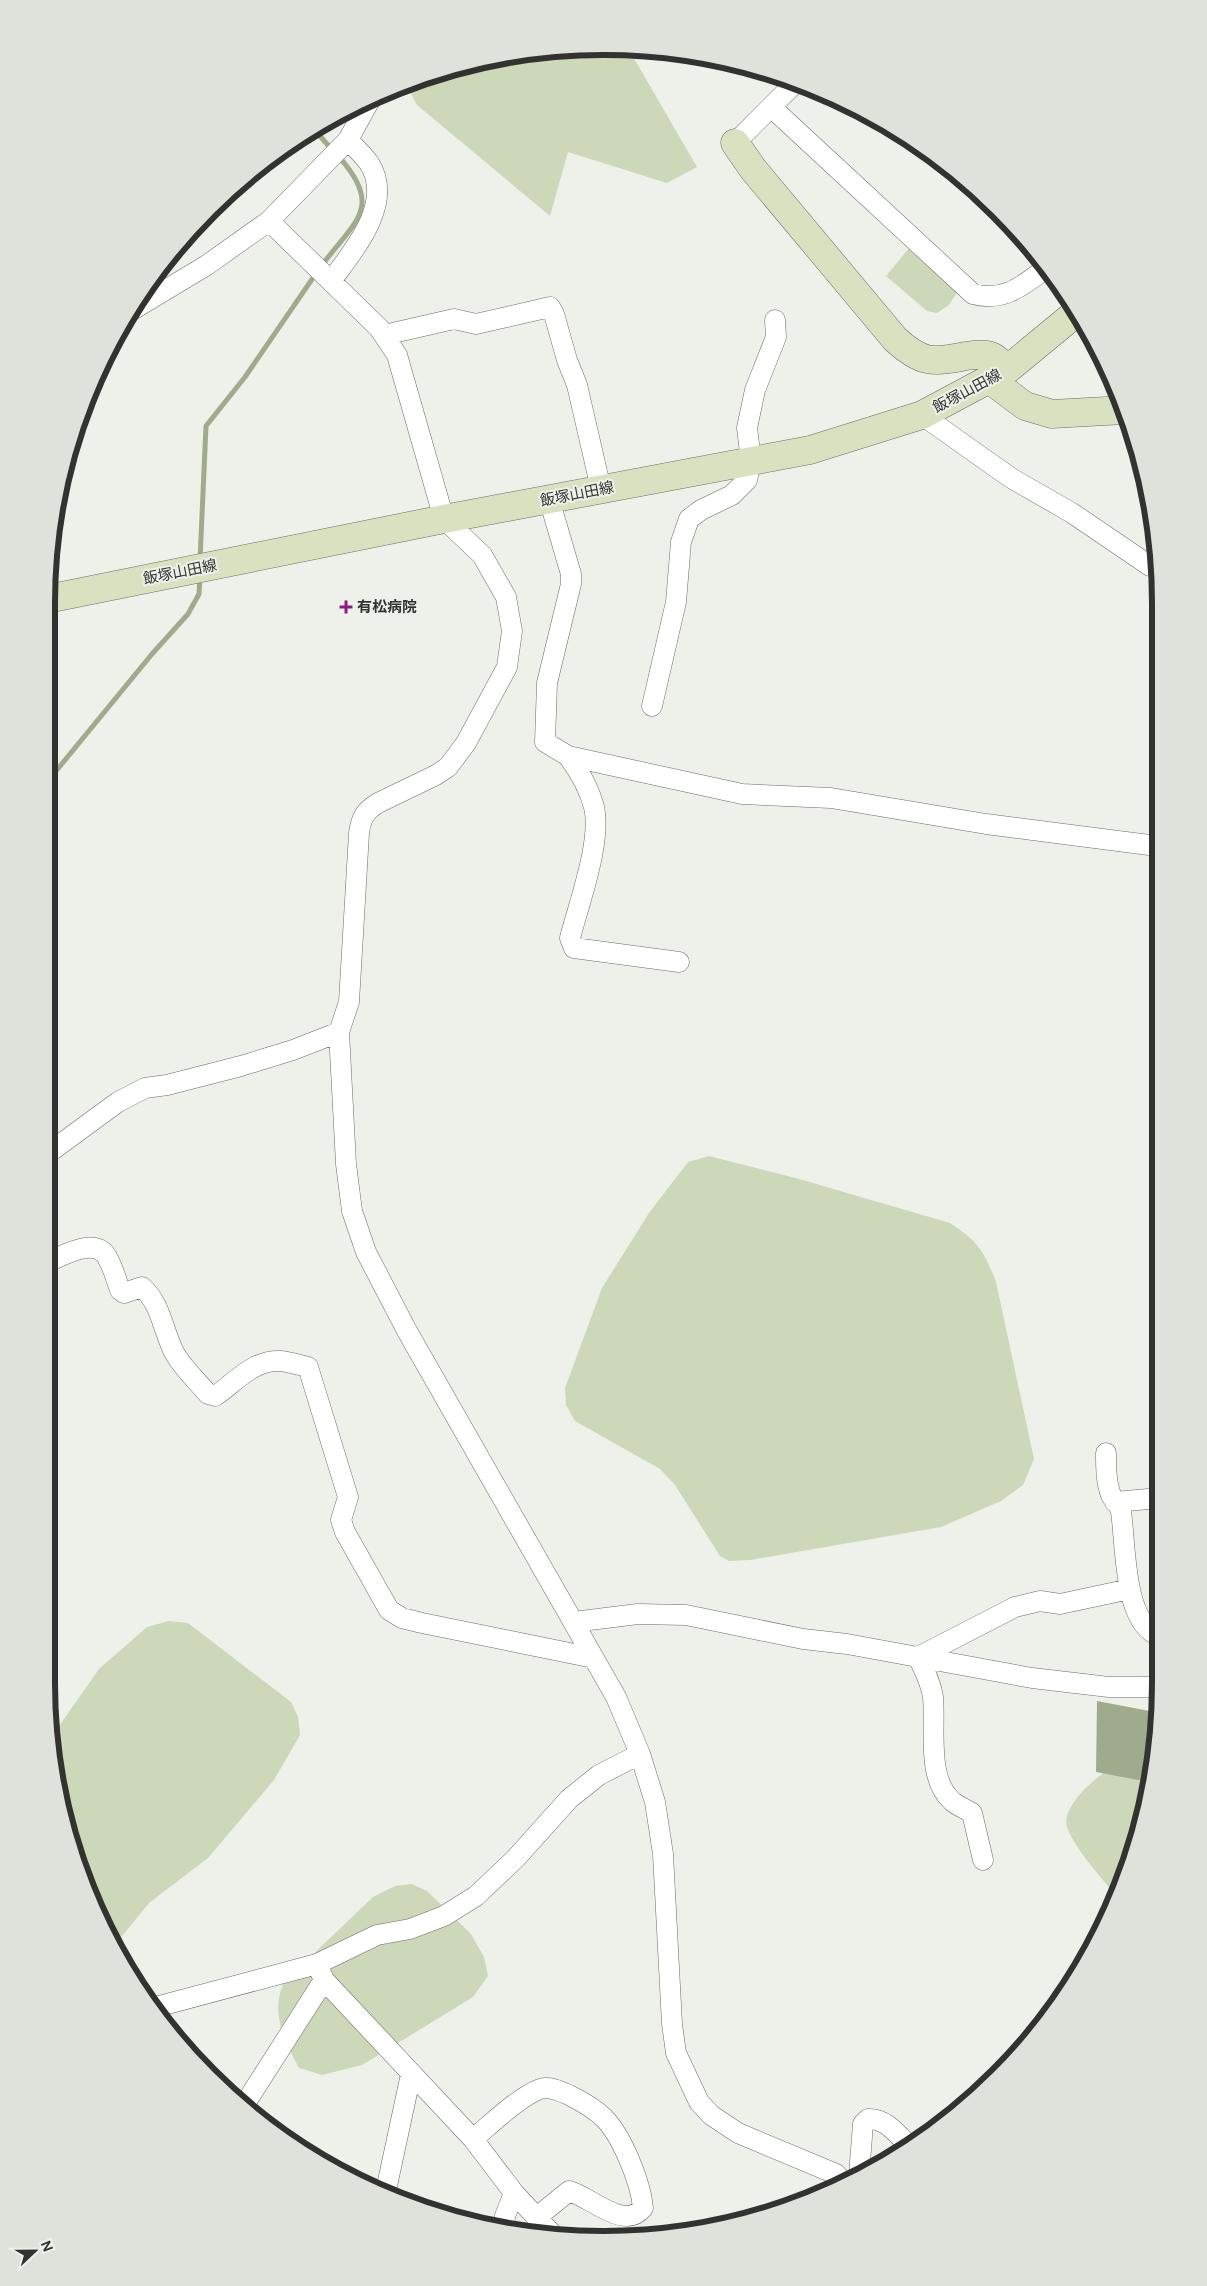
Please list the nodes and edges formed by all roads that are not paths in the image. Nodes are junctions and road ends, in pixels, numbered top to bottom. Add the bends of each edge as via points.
1 (790, 88) edge
2 (771, 108) junction
3 (364, 111) edge
4 (348, 140) junction
5 (735, 143) joint
6 (269, 221) junction
7 (1040, 272) edge
8 (323, 274) junction
9 (145, 303) edge
10 (1071, 317) edge
11 (775, 320) dead end
12 (384, 336) junction
13 (999, 374) junction
14 (1116, 410) edge
15 (922, 415) junction
16 (751, 460) junction
17 (601, 489) junction
18 (549, 499) junction
19 (444, 519) junction
20 (1151, 566) edge
21 (55, 597) edge
22 (652, 706) dead end
23 (568, 756) junction
24 (1152, 845) edge
25 (679, 962) dead end
26 (339, 1032) junction
27 (55, 1148) edge
28 (55, 1259) edge
29 (1106, 1453) dead end
30 (1152, 1499) edge
31 (1116, 1502) junction
32 (1130, 1589) junction
33 (573, 1622) junction
34 (1152, 1632) edge
35 (918, 1657) junction
36 (594, 1658) junction
37 (1152, 1687) edge
38 (640, 1754) junction
39 (983, 1860) dead end
40 (320, 1972) junction
41 (161, 2006) edge
42 (411, 2074) junction
43 (247, 2099) edge
44 (472, 2138) junction
45 (904, 2141) edge
46 (860, 2167) edge
47 (839, 2177) edge
48 (387, 2186) edge
49 (514, 2193) junction
50 (536, 2217) junction
51 (505, 2221) edge
52 (546, 2228) edge

1 - 2 street
2 - 5 street
2 - 7 street via 973,294 987,298 1002,296
3 - 4 street
4 - 6 street
4 - 8 street via 369,163 377,187 377,199 371,220
5 - 13 main road via 778,199 910,354 925,360 975,354 992,357
6 - 8 street
6 - 9 street via 207,266
8 - 12 street
10 - 13 main road, 飯塚山田線
11 - 16 street via 776,337 755,390 747,428
12 - 17 street via 454,318 476,324 550,308 578,385
12 - 19 street via 397,355
13 - 14 main road via 1025,406 1052,414
13 - 15 main road, 飯塚山田線
15 - 16 main road, 飯塚山田線 via 810,450
15 - 20 street via 1011,478 1072,512
16 - 17 main road, 飯塚山田線
16 - 22 street via 748,480 732,495 701,510 689,520 681,542 676,602
17 - 18 main road, 飯塚山田線
18 - 19 main road, 飯塚山田線
18 - 23 street via 571,574 571,584 548,683 545,742
19 - 21 main road, 飯塚山田線
19 - 26 street via 482,555 506,597 512,631 507,667 466,743 448,767 378,803 361,819 349,1002
23 - 24 street via 742,794 831,798 986,824
23 - 25 street via 588,789 594,808 590,862 570,938 574,948
26 - 27 street via 241,1066 145,1088 118,1102
26 - 33 street via 347,1173 352,1211 366,1252 407,1331
28 - 36 street via 89,1246 107,1255 120,1290 124,1293 142,1287 150,1294 175,1354 208,1394 214,1396 242,1374 266,1362 279,1361 308,1367 348,1497 341,1520 345,1532 389,1610 402,1618 422,1623
29 - 31 street via 1107,1477
30 - 31 street
31 - 32 street via 1120,1509
32 - 34 street via 1137,1613
32 - 35 street via 1060,1604 1040,1601 1015,1607
33 - 35 street via 638,1614 686,1615 803,1639
33 - 36 street
35 - 37 street via 1032,1678
35 - 39 street via 933,1697 934,1762 942,1788 952,1801 972,1813
36 - 38 street via 616,1697
38 - 40 street via 599,1775 569,1800 476,1896 444,1916 410,1929 377,1935
38 - 47 street via 655,1802 663,1854 673,2034 676,2052 693,2090 711,2115 738,2134
40 - 41 street
40 - 42 street
40 - 43 street
42 - 44 street
42 - 48 street
44 - 49 street
44 - 50 street via 541,2089 555,2089 584,2102 605,2119 626,2152 642,2194 643,2208 637,2215 628,2216 599,2207 582,2194 569,2191
45 - 46 street via 877,2118 868,2119 863,2124
49 - 50 street
49 - 51 street
50 - 52 street

